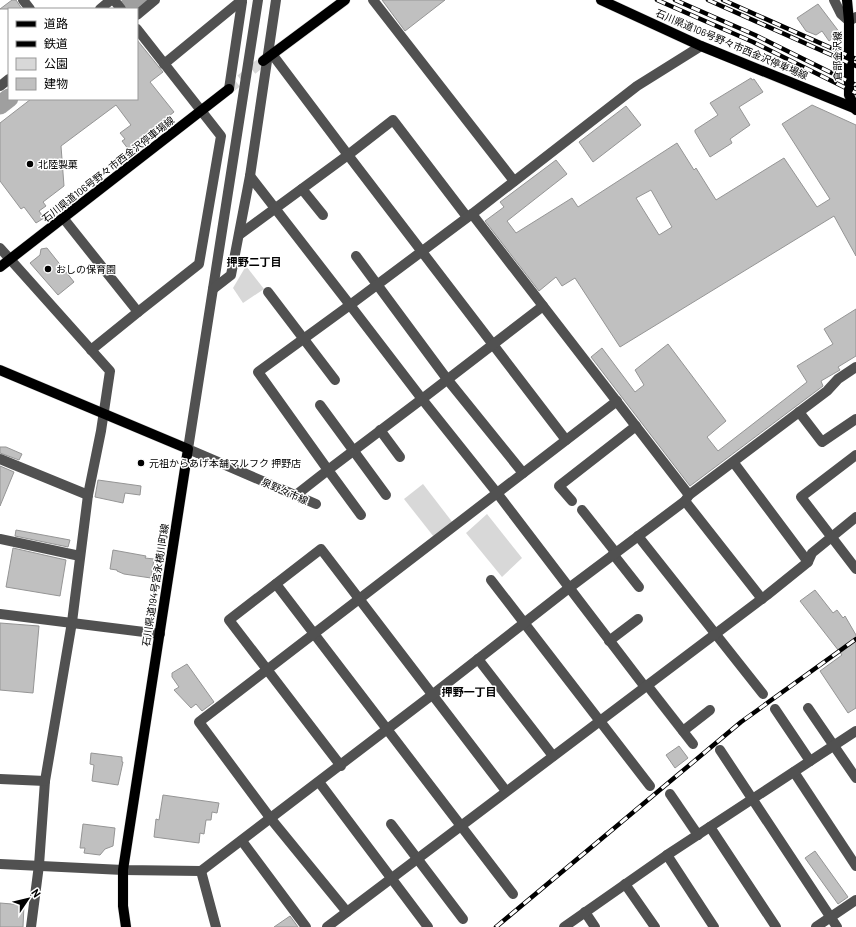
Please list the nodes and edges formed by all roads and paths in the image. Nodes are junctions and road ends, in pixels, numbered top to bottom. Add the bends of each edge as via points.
1 (23, 0) edge
2 (155, 0) edge
3 (258, 0) edge
4 (276, 0) edge
5 (345, 0) edge
6 (373, 0) edge
7 (602, 0) edge
8 (834, 0) edge
9 (847, 0) edge
10 (242, 1) edge
11 (116, 3) edge
12 (29, 8) edge
13 (103, 8) edge
14 (138, 14) edge
15 (852, 19) edge
16 (138, 30) edge
17 (701, 46) junction
18 (267, 58) junction
19 (164, 64) junction
20 (8, 80) edge
21 (0, 86) edge
22 (229, 89) joint
23 (855, 110) edge
24 (202, 112) junction
25 (348, 155) junction
26 (250, 176) junction
27 (514, 181) junction
28 (302, 189) junction
29 (275, 208) junction
30 (323, 215) dead end
31 (469, 216) junction
32 (64, 219) junction
33 (239, 235) junction
34 (0, 248) edge
35 (421, 252) junction
36 (356, 256) dead end
37 (9, 260) junction
38 (199, 264) junction
39 (0, 267) edge
40 (216, 271) junction
41 (377, 285) junction
42 (213, 289) junction
43 (268, 292) dead end
44 (350, 305) junction
45 (543, 306) junction
46 (138, 312) junction
47 (304, 338) junction
48 (492, 345) junction
49 (91, 350) junction
50 (856, 367) edge
51 (0, 370) edge
52 (447, 379) junction
53 (335, 380) dead end
54 (422, 399) junction
55 (617, 401) junction
56 (320, 405) dead end
57 (799, 412) junction
58 (103, 414) junction
59 (856, 419) edge
60 (636, 426) junction
61 (380, 430) junction
62 (566, 440) junction
63 (188, 449) junction
64 (354, 450) junction
65 (856, 455) edge
66 (400, 457) dead end
67 (0, 459) edge
68 (734, 463) junction
69 (328, 470) junction
70 (523, 473) junction
71 (497, 493) junction
72 (88, 495) junction
73 (296, 495) junction
74 (386, 495) dead end
75 (687, 498) junction
76 (572, 501) dead end
77 (316, 504) dead end
78 (582, 510) dead end
79 (361, 515) dead end
80 (856, 517) edge
81 (638, 536) junction
82 (0, 539) edge
83 (831, 539) junction
84 (614, 553) junction
85 (80, 556) junction
86 (808, 562) junction
87 (856, 569) edge
88 (490, 580) dead end
89 (276, 584) junction
90 (639, 587) dead end
91 (569, 588) junction
92 (762, 598) junction
93 (361, 599) junction
94 (0, 614) edge
95 (638, 619) dead end
96 (72, 622) junction
97 (524, 623) junction
98 (160, 634) junction
99 (715, 634) junction
100 (314, 635) junction
101 (609, 641) junction
102 (478, 659) junction
103 (267, 670) junction
104 (646, 686) junction
105 (763, 694) dead end
106 (432, 695) junction
107 (808, 708) dead end
108 (774, 709) dead end
109 (710, 710) dead end
110 (599, 721) junction
111 (388, 730) junction
112 (682, 731) junction
113 (856, 731) edge
114 (693, 744) dead end
115 (835, 745) junction
116 (720, 750) dead end
117 (553, 756) junction
118 (810, 761) junction
119 (341, 766) junction
120 (794, 772) junction
121 (856, 778) edge
122 (0, 779) edge
123 (45, 781) junction
124 (319, 782) junction
125 (650, 786) dead end
126 (506, 791) junction
127 (670, 794) dead end
128 (752, 800) junction
129 (271, 818) junction
130 (391, 824) dead end
131 (461, 826) junction
132 (710, 827) junction
133 (698, 835) junction
134 (242, 841) junction
135 (667, 856) junction
136 (418, 858) junction
137 (0, 864) edge
138 (39, 865) junction
139 (856, 866) edge
140 (123, 870) junction
141 (201, 871) junction
142 (392, 878) junction
143 (625, 884) junction
144 (514, 894) dead end
145 (856, 900) edge
146 (123, 906) junction
147 (347, 912) junction
148 (586, 912) junction
149 (830, 917) junction
150 (463, 919) dead end
151 (31, 927) edge
152 (120, 927) edge
153 (126, 927) edge
154 (131, 927) edge
155 (216, 927) edge
156 (306, 927) edge
157 (327, 927) edge
158 (428, 927) edge
159 (564, 927) edge
160 (595, 927) edge
161 (655, 927) edge
162 (714, 927) edge
163 (776, 927) edge
164 (816, 927) edge
165 (837, 927) edge

1 - 12 street
2 - 14 street
3 - 40 street
4 - 18 street
5 - 18 main road
6 - 27 street
7 - 17 main road, 石川県道106号野々市西金沢停車場線
8 - 15 street via 841,14
9 - 15 main road, 倉部金沢線
10 - 19 street
10 - 22 street
11 - 13 street
15 - 23 main road, 倉部金沢線 via 849,95
16 - 19 street
17 - 23 main road, 石川県道106号野々市西金沢停車場線
17 - 27 street via 636,86
18 - 25 street
18 - 26 street
19 - 24 street
20 - 21 street
22 - 24 main road, 石川県道106号野々市西金沢停車場線
24 - 32 main road, 石川県道106号野々市西金沢停車場線
24 - 38 street via 221,136
25 - 28 street
25 - 31 street via 393,120
25 - 35 street
26 - 29 street
26 - 33 street
27 - 31 street
28 - 29 street
28 - 30 street
29 - 33 street
29 - 44 street
31 - 35 street
31 - 45 street
32 - 37 main road, 石川県道106号野々市西金沢停車場線
32 - 46 street
33 - 42 street via 231,275
34 - 37 street
35 - 41 street
35 - 48 street
36 - 41 street
37 - 39 main road, 石川県道106号野々市西金沢停車場線
37 - 49 street
38 - 40 street
38 - 46 street
40 - 42 street
41 - 44 street
41 - 52 street
42 - 63 street
43 - 47 street
44 - 47 street
44 - 54 street
45 - 48 street
45 - 55 street
46 - 49 street
47 - 53 street
47 - 69 street via 258,372
48 - 52 street
48 - 62 street
49 - 58 street via 110,371
50 - 57 street
51 - 58 main road
52 - 54 street
52 - 70 street
54 - 61 street
54 - 71 street
55 - 60 street
55 - 62 street
56 - 64 street
57 - 59 street via 822,442
57 - 68 street
58 - 63 main road
58 - 72 street
60 - 75 street
60 - 76 street via 559,486
61 - 64 street
61 - 66 street
62 - 70 street
63 - 73 street, 泉野々市線
63 - 98 main road, 石川県道194号宮永横川町線
64 - 69 street
64 - 74 street
65 - 83 street via 801,497
67 - 72 street
68 - 75 street
68 - 86 street
69 - 73 street
69 - 79 street
70 - 71 street
71 - 91 street
71 - 93 street
72 - 85 street
73 - 77 street, 泉野々市線
75 - 81 street
75 - 92 street
78 - 84 street
80 - 83 street
81 - 84 street
81 - 99 street
82 - 85 street
83 - 86 street via 812,553
83 - 87 street
84 - 90 street
84 - 91 street
85 - 96 street
86 - 92 street
88 - 97 street
89 - 93 street via 321,549
89 - 100 street
89 - 103 street via 229,620
91 - 97 street
91 - 101 street
92 - 99 street
93 - 100 street
93 - 106 street
94 - 96 street
95 - 101 street
96 - 98 street
96 - 123 street
97 - 102 street
97 - 110 street
98 - 140 main road, 石川県道194号宮永横川町線
99 - 104 street
99 - 105 street
100 - 103 street
100 - 111 street
101 - 104 street
102 - 106 street
102 - 117 street
103 - 119 street
103 - 129 street via 198,722
104 - 110 street
104 - 112 street
106 - 111 street
106 - 126 street
107 - 115 street
108 - 118 street
109 - 112 street
110 - 117 street
110 - 125 street
111 - 119 street
111 - 131 street
112 - 114 street
113 - 115 street
115 - 118 street
115 - 121 street
116 - 128 street
117 - 126 street
118 - 120 street
119 - 124 street
120 - 128 street
120 - 139 street
122 - 123 street
123 - 138 street
124 - 129 street
124 - 142 street
126 - 131 street
127 - 133 street
128 - 132 street
128 - 149 street
129 - 134 street
129 - 147 street
130 - 136 street
131 - 136 street
131 - 144 street
132 - 133 street
132 - 163 street
133 - 135 street
134 - 141 street
134 - 156 street
135 - 143 street
135 - 162 street
136 - 142 street
136 - 150 street
137 - 138 street
138 - 140 street
138 - 151 street
140 - 141 street
140 - 146 main road, 石川県道194号宮永横川町線
141 - 155 street
142 - 147 street
142 - 158 street
143 - 148 street
143 - 161 street
145 - 149 street
146 - 152 street
146 - 153 main road, 石川県道194号宮永横川町線
146 - 154 street
147 - 157 street
148 - 159 street
148 - 160 street
149 - 164 street
149 - 165 street

